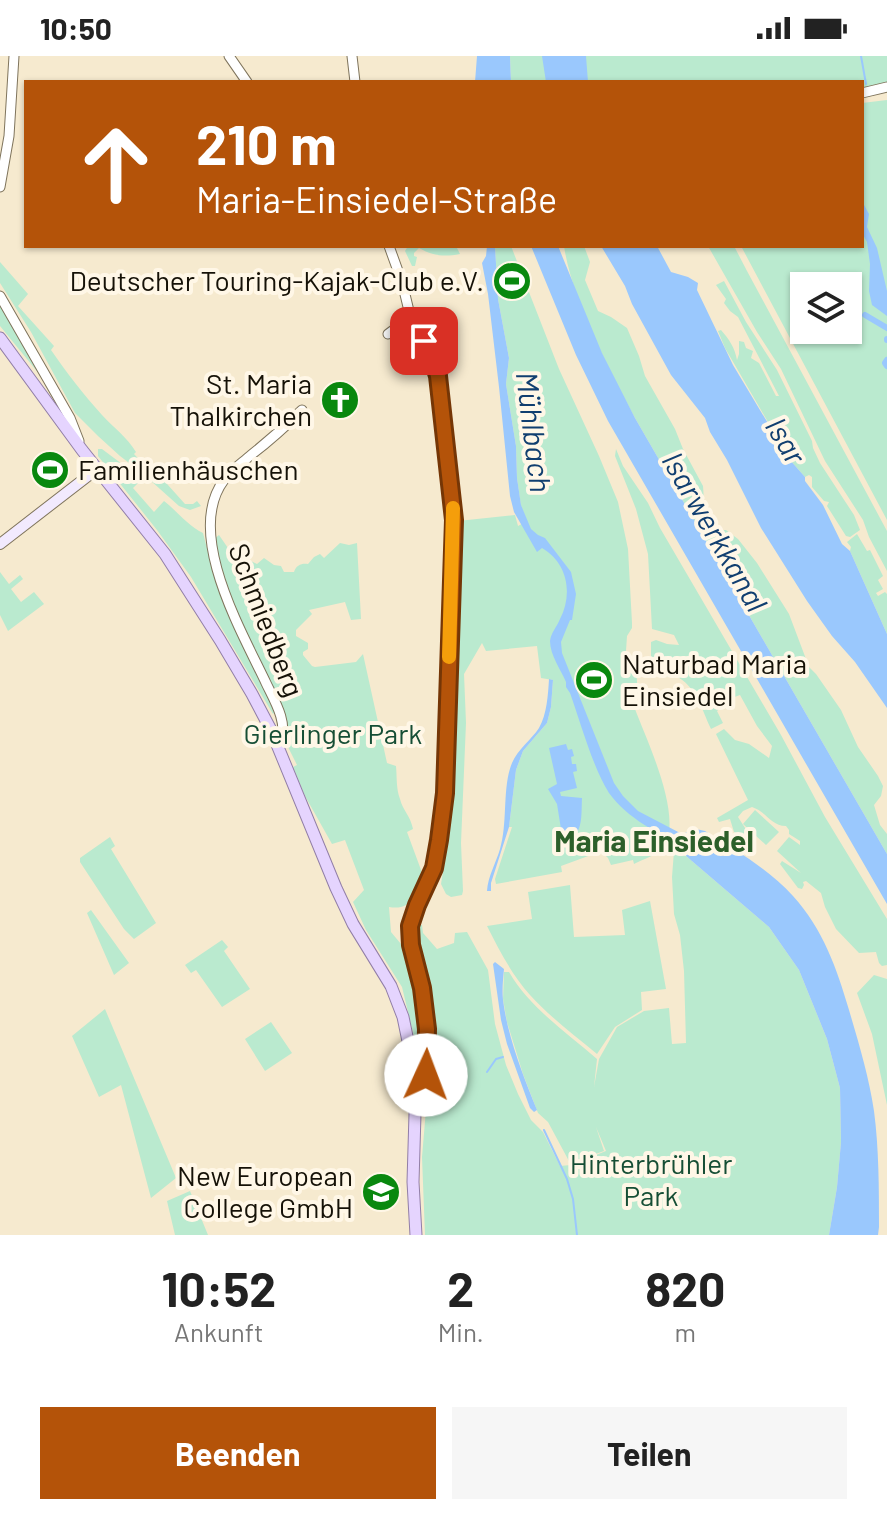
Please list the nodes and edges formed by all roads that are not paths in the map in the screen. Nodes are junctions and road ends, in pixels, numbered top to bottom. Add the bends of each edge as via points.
1 (14, 56) edge
2 (229, 56) edge
3 (352, 56) edge
4 (246, 80) edge
5 (355, 80) edge
6 (887, 87) edge
7 (864, 93) edge
8 (0, 187) edge
9 (390, 248) edge
10 (0, 296) edge
11 (411, 317) junction
12 (388, 334) dead end
13 (0, 338) edge
14 (302, 410) dead end
15 (84, 452) junction
16 (97, 469) junction
17 (0, 544) edge
18 (276, 744) junction
19 (416, 1080) junction
20 (416, 1235) edge

1 - 8 street
2 - 4 street
3 - 5 street
6 - 7 street
9 - 11 street
10 - 15 street
11 - 12 street
11 - 19 street via 438,376 454,520 445,793 434,868 410,926 427,1029 426,1075
13 - 15 main road
14 - 18 street, Schmiedberg via 228,475 218,489 210,528 230,603 278,709 284,732
15 - 16 main road
16 - 17 main road
16 - 18 main road via 169,560 252,694
18 - 19 main road via 344,906 395,995
19 - 20 main road

